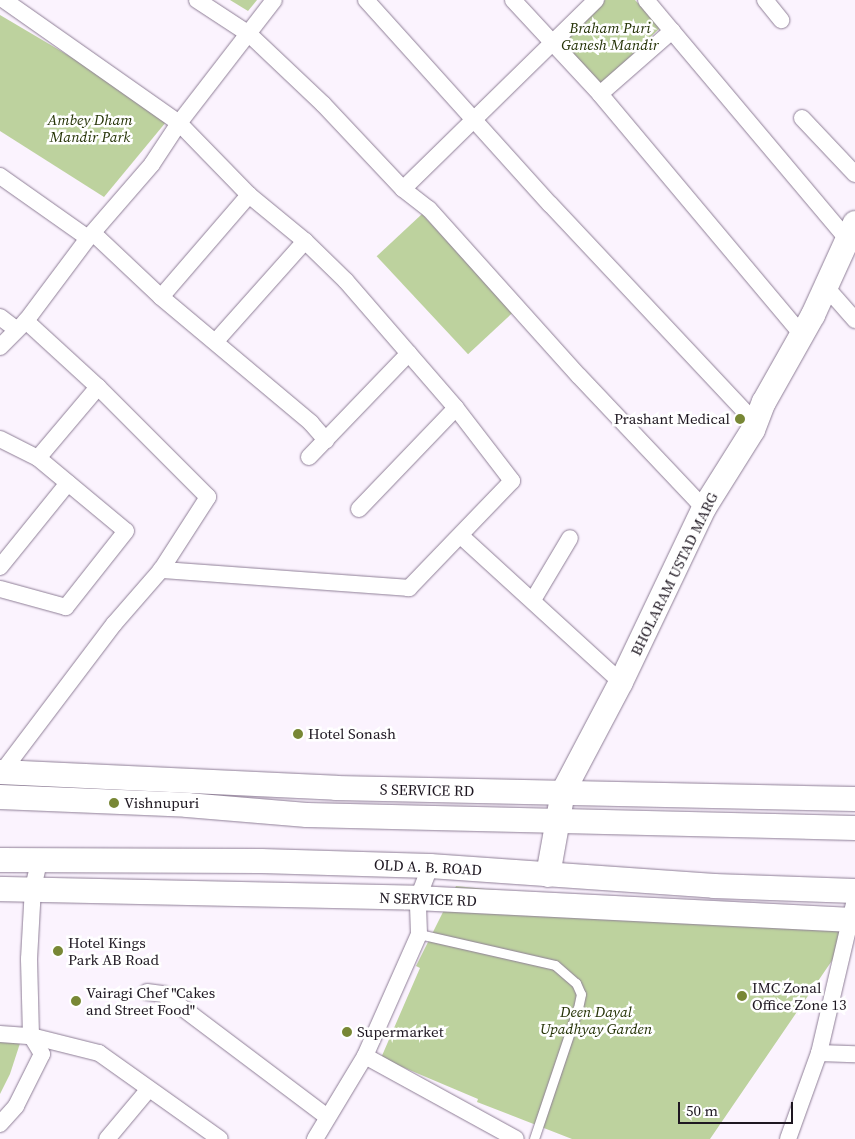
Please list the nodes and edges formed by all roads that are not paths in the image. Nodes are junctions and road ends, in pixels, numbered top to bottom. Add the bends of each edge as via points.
1 (4, 0) edge
2 (197, 0) edge
3 (274, 0) edge
4 (366, 0) edge
5 (513, 0) edge
6 (596, 0) edge
7 (646, 0) edge
8 (765, 0) edge
9 (781, 20) dead end
10 (672, 31) junction
11 (249, 34) junction
12 (556, 42) junction
13 (600, 94) junction
14 (802, 118) dead end
15 (474, 120) junction
16 (179, 123) junction
17 (855, 174) edge
18 (0, 176) edge
19 (403, 189) junction
20 (249, 194) junction
21 (851, 231) edge
22 (90, 235) junction
23 (305, 241) junction
24 (826, 287) junction
25 (161, 297) junction
26 (0, 317) edge
27 (855, 320) edge
28 (21, 325) junction
29 (802, 335) junction
30 (216, 341) junction
31 (0, 347) edge
32 (409, 353) junction
33 (98, 386) junction
34 (456, 408) junction
35 (756, 423) junction
36 (0, 439) edge
37 (326, 440) junction
38 (38, 458) junction
39 (309, 458) dead end
40 (68, 483) junction
41 (704, 508) junction
42 (360, 509) dead end
43 (461, 536) junction
44 (570, 538) dead end
45 (0, 567) edge
46 (160, 570) junction
47 (0, 589) edge
48 (533, 600) junction
49 (621, 682) junction
50 (1, 772) edge
51 (563, 792) junction
52 (0, 797) edge
53 (855, 799) edge
54 (558, 821) junction
55 (855, 828) edge
56 (0, 860) edge
57 (39, 862) junction
58 (430, 866) junction
59 (548, 876) junction
60 (33, 888) junction
61 (0, 889) edge
62 (855, 891) edge
63 (418, 898) junction
64 (854, 913) edge
65 (419, 934) junction
66 (147, 992) dead end
67 (0, 1034) edge
68 (31, 1036) junction
69 (819, 1053) junction
70 (855, 1054) edge
71 (365, 1056) junction
72 (149, 1089) junction
73 (326, 1116) junction
74 (0, 1124) edge
75 (107, 1139) edge
76 (220, 1139) edge
77 (315, 1139) edge
78 (516, 1139) edge
79 (534, 1139) edge
80 (788, 1139) edge

1 - 16 street
2 - 11 street
3 - 11 street
4 - 15 street
5 - 12 street
6 - 12 street
7 - 10 street
8 - 9 street
10 - 13 street
10 - 21 street
11 - 16 street
11 - 19 street via 323,104
12 - 13 street
12 - 15 street
13 - 29 street
14 - 17 street
15 - 19 street
15 - 35 street
16 - 20 street
16 - 22 street via 152,164
18 - 22 street
19 - 41 street via 429,209 460,241 579,376
20 - 23 street
20 - 25 street
21 - 24 street, BHOLARAM USTAD MARG
22 - 25 street
22 - 28 street
23 - 30 street
23 - 32 street via 346,281
24 - 27 street
24 - 29 street, BHOLARAM USTAD MARG
25 - 30 street
26 - 28 street
28 - 31 street
28 - 33 street
29 - 35 street, BHOLARAM USTAD MARG via 764,402
30 - 37 street via 311,422
32 - 34 street
32 - 37 street
33 - 38 street
33 - 46 street via 208,497
34 - 42 street
34 - 43 street via 512,481
35 - 41 street, BHOLARAM USTAD MARG
36 - 38 street
37 - 39 street
38 - 40 street
40 - 45 street
40 - 47 street via 126,531 66,607
41 - 49 street, BHOLARAM USTAD MARG
43 - 46 street via 409,588
43 - 48 street
44 - 48 street
46 - 50 street via 114,624
48 - 49 street
49 - 51 street, BHOLARAM USTAD MARG
50 - 51 street, S SERVICE RD via 336,788
51 - 53 street, S SERVICE RD
51 - 54 street, BHOLARAM USTAD MARG
52 - 54 street via 187,805 306,815
54 - 55 street
54 - 59 street, BHOLARAM USTAD MARG
56 - 57 street, OLD A. B. ROAD
57 - 58 street, OLD A. B. ROAD via 260,861
57 - 60 street
58 - 59 street, OLD A. B. ROAD
58 - 63 street
59 - 62 street, OLD A. B. ROAD
60 - 61 street, N SERVICE RD
60 - 63 street, N SERVICE RD
60 - 68 street via 29,959
63 - 64 street, N SERVICE RD
63 - 65 street
64 - 69 street
65 - 71 street
65 - 79 lane via 555,965 576,983 581,994 578,1008
66 - 73 street via 164,994
67 - 68 street
68 - 72 street via 99,1053
68 - 74 street via 42,1054 16,1106
69 - 70 street
69 - 80 street
71 - 73 street
71 - 78 street
72 - 75 street
72 - 76 street
73 - 77 street

